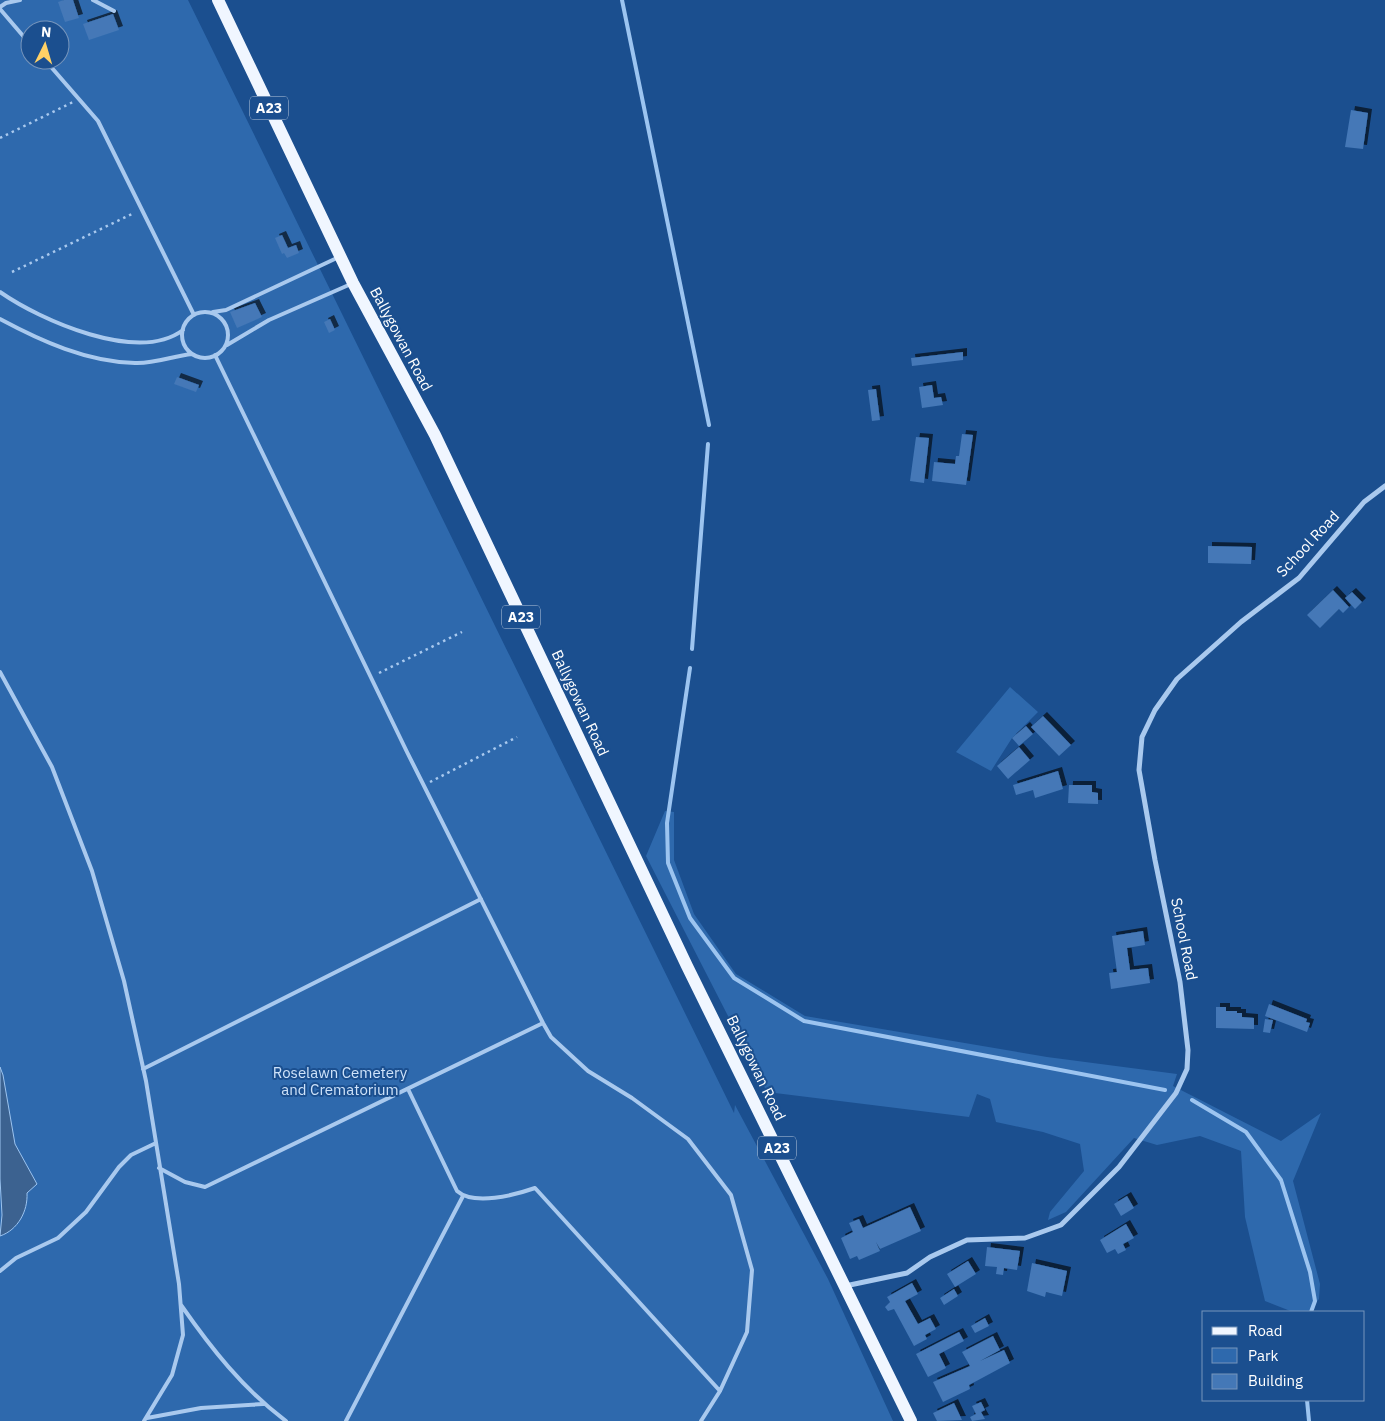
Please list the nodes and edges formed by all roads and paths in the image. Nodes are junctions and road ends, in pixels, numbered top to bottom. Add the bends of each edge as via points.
1 (20, 0) edge
2 (93, 0) edge
3 (218, 0) edge
4 (0, 8) edge
5 (114, 11) dead end
6 (20, 32) edge
7 (54, 70) edge
8 (79, 99) junction
9 (0, 138) edge
10 (143, 209) junction
11 (340, 257) junction
12 (12, 272) dead end
13 (353, 283) junction
14 (0, 292) edge
15 (210, 313) junction
16 (194, 315) junction
17 (0, 319) edge
18 (183, 330) junction
19 (225, 347) junction
20 (192, 354) junction
21 (215, 356) junction
22 (1385, 486) edge
23 (462, 632) dead end
24 (0, 672) edge
25 (372, 677) junction
26 (517, 737) dead end
27 (424, 784) junction
28 (481, 899) junction
29 (543, 1024) junction
30 (143, 1069) junction
31 (408, 1089) junction
32 (156, 1143) junction
33 (159, 1168) junction
34 (463, 1196) junction
35 (0, 1271) edge
36 (844, 1286) junction
37 (180, 1304) junction
38 (720, 1391) junction
39 (263, 1404) junction
40 (146, 1419) edge
41 (286, 1421) edge
42 (346, 1421) edge
43 (701, 1421) edge
44 (912, 1421) edge

1 - 4 lane
2 - 5 lane
3 - 11 main road, Ballygowan Road / A23
4 - 6 lane
7 - 8 lane
8 - 9 path
8 - 10 lane via 98,121
10 - 12 path
10 - 16 lane
11 - 13 main road, Ballygowan Road / A23
11 - 15 lane via 226,310
13 - 19 lane via 269,320
13 - 36 main road, Ballygowan Road / A23 via 435,435 687,966
14 - 18 lane via 52,322 90,335 146,341 168,339
15 - 16 lane
15 - 19 lane via 223,320 228,329
16 - 18 lane
17 - 20 lane via 36,338 106,360 136,364
18 - 20 lane via 185,346
19 - 21 lane
20 - 21 lane via 200,358
21 - 25 lane
22 - 36 street, School Road via 1364,502 1299,578 1240,622 1177,679 1155,710 1142,737 1139,770 1180,982 1188,1050 1187,1069 1176,1093 1119,1167 1061,1224 1025,1238 967,1240 930,1257 908,1274
23 - 25 path
24 - 30 lane via 52,767 92,871 124,981
25 - 27 lane
26 - 27 path
27 - 28 lane
28 - 29 lane
28 - 30 lane
29 - 31 lane
29 - 38 lane via 551,1037 588,1071 688,1139 732,1195 752,1270 747,1332
30 - 32 lane
31 - 33 lane via 205,1187 185,1182
31 - 34 lane via 452,1184
32 - 33 lane
32 - 35 lane via 131,1155 86,1212 58,1238 16,1258
33 - 37 lane
34 - 38 lane via 472,1199 516,1194 535,1188
34 - 42 lane
36 - 44 main road, Ballygowan Road / A23
37 - 39 lane via 216,1355
37 - 40 lane via 183,1334 172,1375
38 - 43 lane
39 - 40 lane via 201,1408
39 - 41 lane

